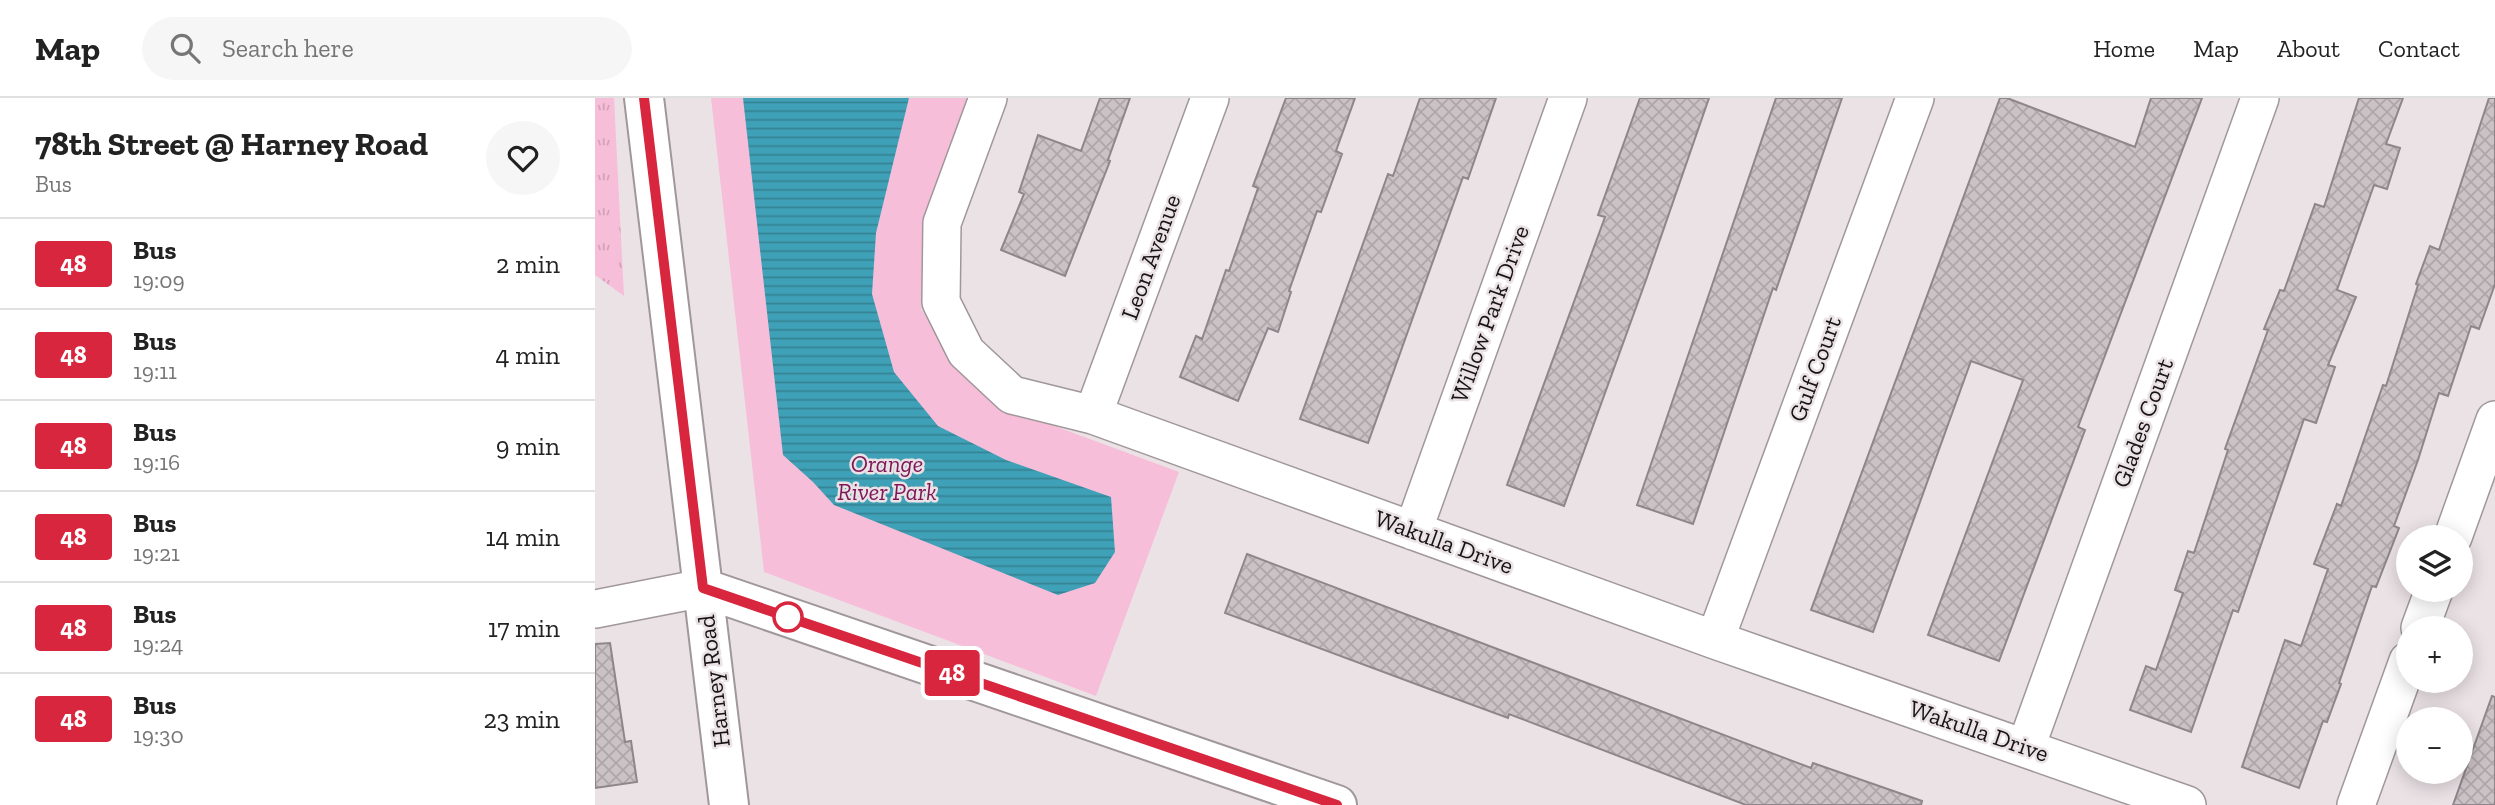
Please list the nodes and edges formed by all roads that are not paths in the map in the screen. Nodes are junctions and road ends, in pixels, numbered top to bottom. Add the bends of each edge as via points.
1 (644, 98) edge
2 (988, 98) edge
3 (1210, 98) edge
4 (1568, 98) edge
5 (1915, 98) edge
6 (2260, 98) edge
7 (1093, 415) junction
8 (2495, 420) edge
9 (2457, 525) edge
10 (1413, 531) junction
11 (703, 588) junction
12 (595, 609) edge
13 (1714, 639) junction
14 (2396, 693) edge
15 (2026, 747) junction
16 (729, 805) edge
17 (1337, 805) edge
18 (2187, 805) edge
19 (2356, 805) edge

1 - 11 street, Harney Road
2 - 7 street, Wakulla Drive via 942,223 941,302 966,352 1012,395
3 - 7 street, Leon Avenue
4 - 10 street, Willow Park Drive
5 - 13 street, Gulf Court
6 - 15 street, Glades Court
7 - 10 street, Wakulla Drive
8 - 9 street
10 - 13 street, Wakulla Drive
11 - 12 street
11 - 16 street, Harney Road
11 - 17 street
13 - 15 street, Wakulla Drive
14 - 19 street
15 - 18 street, Wakulla Drive

